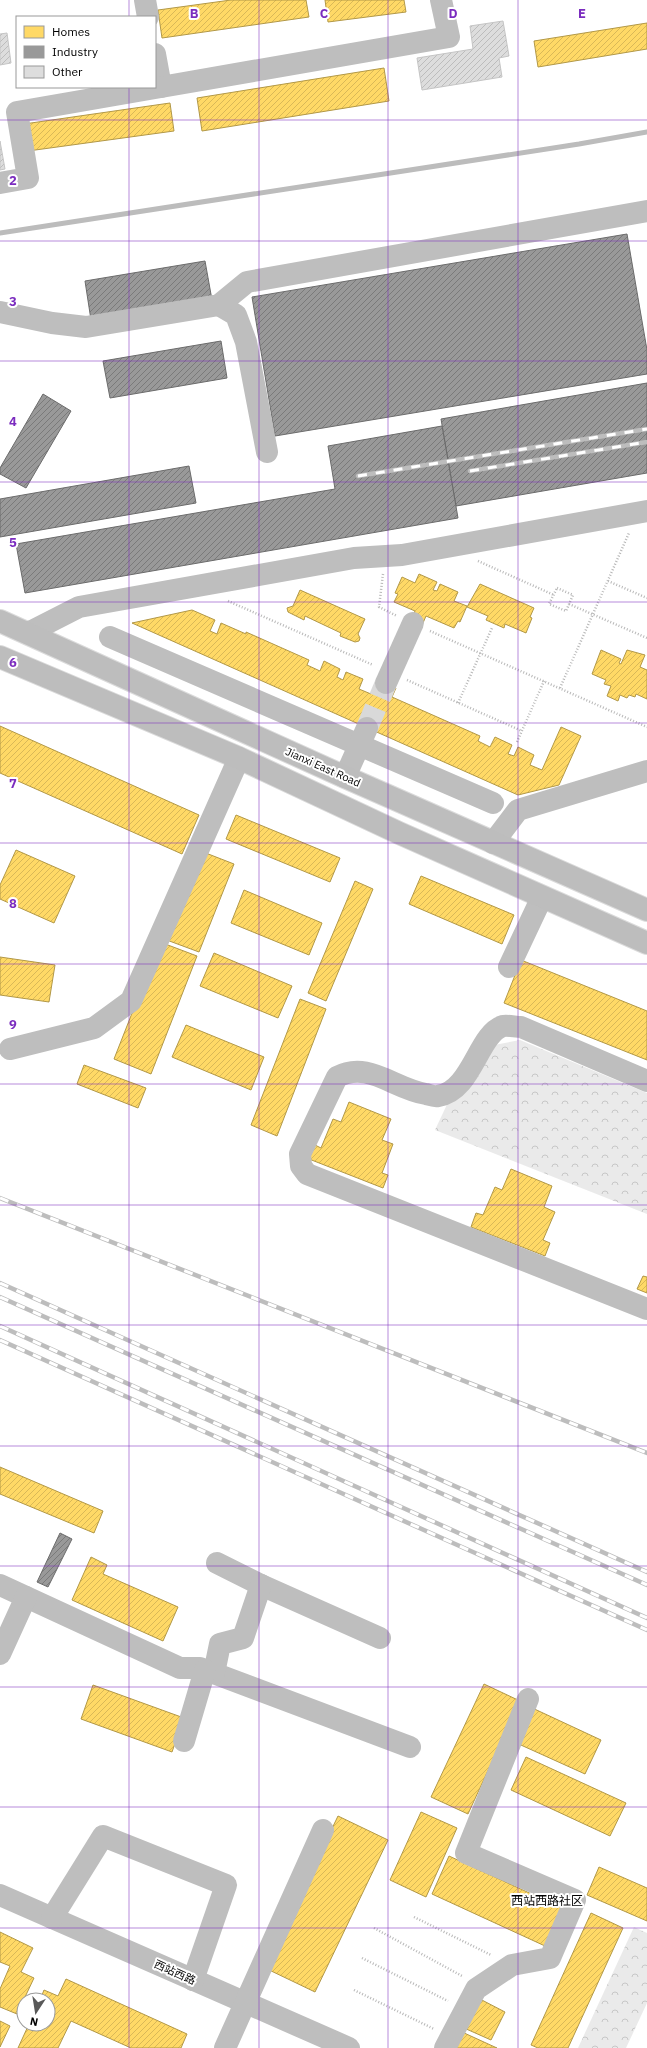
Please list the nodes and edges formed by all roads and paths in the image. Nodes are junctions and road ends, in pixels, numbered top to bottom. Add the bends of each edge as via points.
1 (145, 0) edge
2 (441, 0) edge
3 (148, 16) edge
4 (156, 60) edge
5 (161, 87) junction
6 (155, 88) edge
7 (156, 88) edge
8 (8, 114) edge
9 (0, 183) edge
10 (647, 211) edge
11 (219, 305) junction
12 (0, 312) edge
13 (267, 452) dead end
14 (642, 512) edge
15 (386, 556) junction
16 (475, 560) dead end
17 (608, 581) junction
18 (554, 595) junction
19 (647, 598) edge
20 (224, 599) dead end
21 (569, 604) junction
22 (593, 614) junction
23 (0, 621) edge
24 (413, 624) junction
25 (492, 628) dead end
26 (28, 634) junction
27 (110, 637) dead end
28 (647, 638) edge
29 (480, 653) junction
30 (0, 657) edge
31 (389, 678) junction
32 (544, 681) junction
33 (560, 688) junction
34 (458, 702) junction
35 (647, 727) edge
36 (522, 731) junction
37 (363, 736) junction
38 (516, 742) dead end
39 (239, 758) junction
40 (647, 771) edge
41 (345, 777) junction
42 (493, 803) dead end
43 (493, 843) junction
44 (542, 897) junction
45 (647, 910) edge
46 (647, 943) edge
47 (509, 967) dead end
48 (10, 1049) dead end
49 (647, 1081) edge
50 (647, 1310) edge
51 (217, 1563) dead end
52 (0, 1585) edge
53 (261, 1585) junction
54 (26, 1597) junction
55 (380, 1638) dead end
56 (0, 1654) edge
57 (210, 1671) junction
58 (528, 1699) dead end
59 (184, 1741) dead end
60 (410, 1747) dead end
61 (323, 1830) dead end
62 (0, 1896) edge
63 (414, 1917) dead end
64 (52, 1918) junction
65 (374, 1928) dead end
66 (362, 1958) dead end
67 (512, 1965) junction
68 (193, 1980) junction
69 (480, 1986) junction
70 (354, 1990) dead end
71 (244, 2002) junction
72 (465, 2010) junction
73 (448, 2043) edge
74 (225, 2048) edge
75 (349, 2048) edge

1 - 3 street
2 - 5 street via 449,36
4 - 5 street
5 - 7 street
6 - 8 street
8 - 9 street via 28,178
10 - 11 street via 247,282
11 - 12 street via 86,327
11 - 13 street via 236,315 246,342
14 - 15 street
14 - 17 path
15 - 24 path via 378,607
15 - 26 street via 354,558 78,607
16 - 18 path
17 - 19 path
17 - 22 path
18 - 21 path via 550,604 566,611
18 - 21 path via 557,588 573,595
20 - 31 path
21 - 22 path
22 - 28 path
22 - 33 path
23 - 26 highway, Jianxi East Road
24 - 29 path
24 - 31 street
25 - 29 path
26 - 41 highway, Jianxi East Road
27 - 37 street
29 - 32 path
29 - 34 path
30 - 39 highway
31 - 34 path
32 - 33 path
32 - 36 path
33 - 35 path
34 - 36 path
36 - 38 path
37 - 41 street
37 - 42 street
39 - 44 highway
39 - 48 street via 131,1001 94,1028
40 - 43 street via 518,810
41 - 43 highway, Jianxi East Road
43 - 45 highway, Jianxi East Road
44 - 46 highway
44 - 47 street
49 - 50 street via 521,1027 503,1026 490,1036 472,1067 452,1091 437,1096 419,1093 361,1070 337,1077 300,1154 301,1166 307,1174
51 - 53 street
52 - 54 street
53 - 55 street
53 - 57 street via 243,1638 220,1644
54 - 56 street
54 - 57 street via 180,1668
57 - 59 street
57 - 60 street
58 - 67 street via 466,1853 575,1900 550,1958
61 - 71 street
62 - 64 street, 西站西路
63 - 67 path
64 - 68 street, 西站西路
64 - 68 street via 103,1836 226,1886
65 - 69 path
66 - 72 path
67 - 69 street
68 - 71 street, 西站西路
69 - 72 street via 476,1988
70 - 73 path
71 - 74 street
71 - 75 street, 西站西路
72 - 73 street

